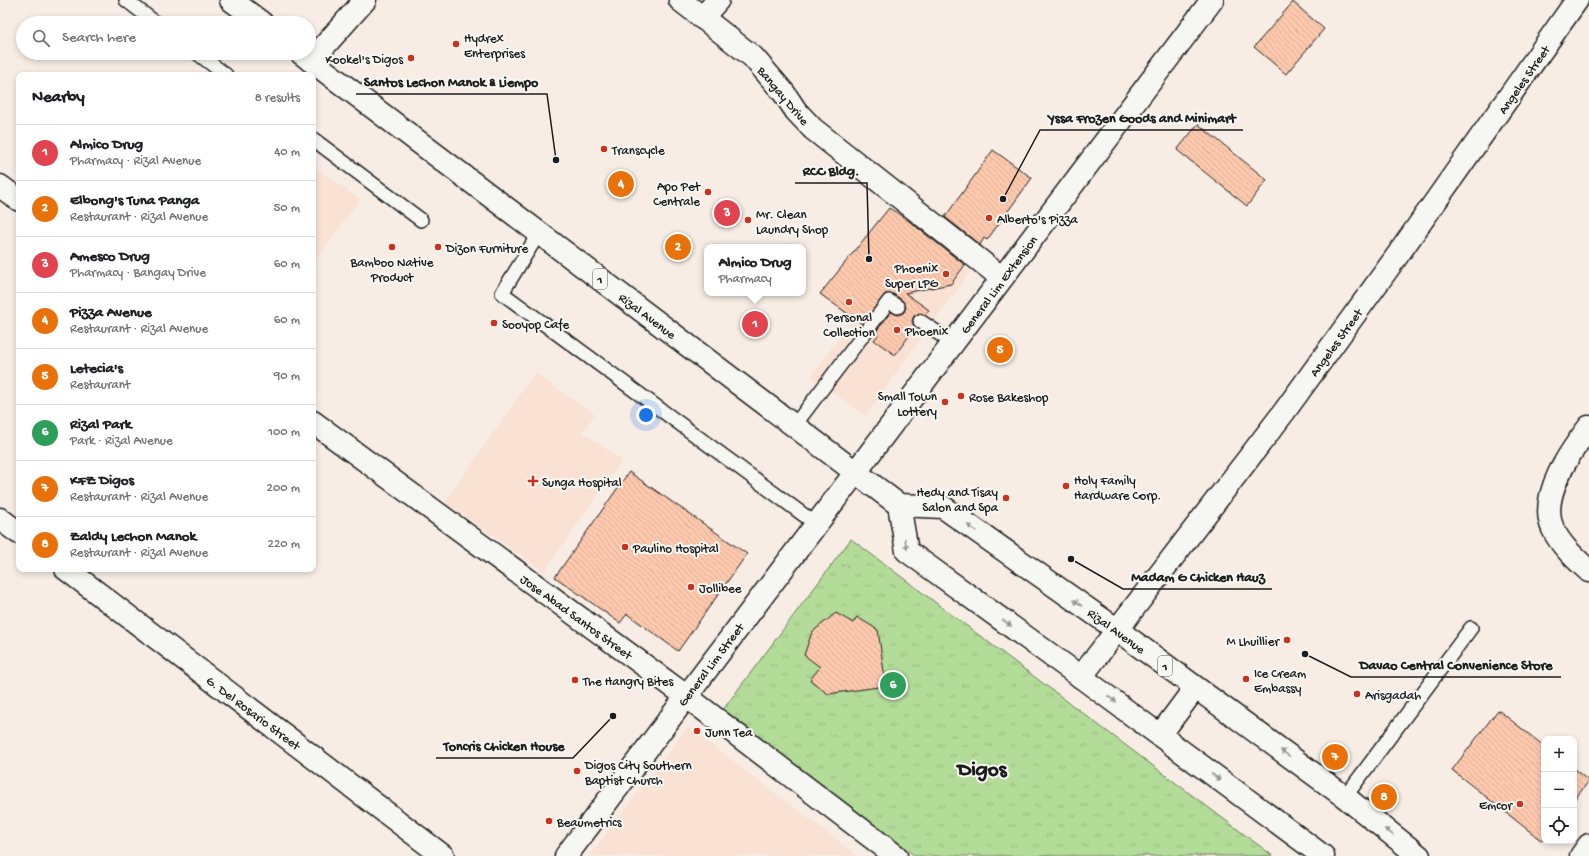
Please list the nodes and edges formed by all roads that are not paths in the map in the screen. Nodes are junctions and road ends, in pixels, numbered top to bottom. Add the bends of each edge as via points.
1 (126, 0) edge
2 (231, 0) edge
3 (365, 0) edge
4 (680, 0) edge
5 (718, 0) edge
6 (1212, 0) edge
7 (1577, 0) edge
8 (147, 16) edge
9 (253, 16) edge
10 (702, 18) junction
11 (316, 47) edge
12 (206, 60) edge
13 (310, 60) edge
14 (222, 72) edge
15 (316, 142) edge
16 (0, 186) edge
17 (16, 198) edge
18 (421, 220) dead end
19 (539, 233) junction
20 (1002, 278) junction
21 (898, 307) dead end
22 (920, 321) dead end
23 (953, 343) junction
24 (316, 424) edge
25 (794, 426) junction
26 (1589, 427) edge
27 (855, 473) junction
28 (899, 506) junction
29 (0, 519) edge
30 (816, 524) junction
31 (16, 531) edge
32 (1589, 571) edge
33 (70, 572) edge
34 (1471, 628) dead end
35 (1116, 629) junction
36 (1081, 677) junction
37 (1195, 688) junction
38 (686, 696) junction
39 (1160, 735) junction
40 (1344, 797) junction
41 (1589, 845) edge
42 (443, 856) edge
43 (566, 856) edge
44 (896, 856) edge
45 (1323, 856) edge
46 (1420, 856) edge
47 (1581, 856) edge

1 - 8 lane
2 - 9 street
3 - 11 street
4 - 10 street, Bangay Drive
5 - 10 street
6 - 20 street, General Lim Extension
7 - 35 street, Angeles Street via 1402,250 1284,412
10 - 20 street, Bangay Drive via 753,57 813,129
12 - 14 lane
13 - 19 street, Rizal Avenue / 1
15 - 18 lane
16 - 17 street
19 - 25 street, Rizal Avenue / 1
19 - 30 lane via 502,293
20 - 23 street, General Lim Extension
21 - 25 lane via 889,301
22 - 23 lane
23 - 27 street, General Lim Extension
24 - 38 street, Jose Abad Santos Street
25 - 27 street, Rizal Avenue / 1
26 - 32 street via 1562,467 1552,491 1548,510 1552,528 1561,542
27 - 28 street, Rizal Avenue / 1
27 - 30 street, General Lim Street
35 -> 28 street, Rizal Avenue / 1 via 943,507
28 -> 36 street via 907,551
29 - 31 street
30 - 38 street, General Lim Street
33 - 42 street, G. Del Rosario Street
34 - 40 lane
35 - 36 street, Angeles Street
35 - 37 street, Rizal Avenue / 1
36 -> 39 street
37 - 39 street
40 -> 37 street, Rizal Avenue / 1
38 - 43 street, General Lim Street
38 - 44 street, Jose Abad Santos Street
39 -> 45 street
46 -> 40 street, Rizal Avenue / 1
41 - 47 street

